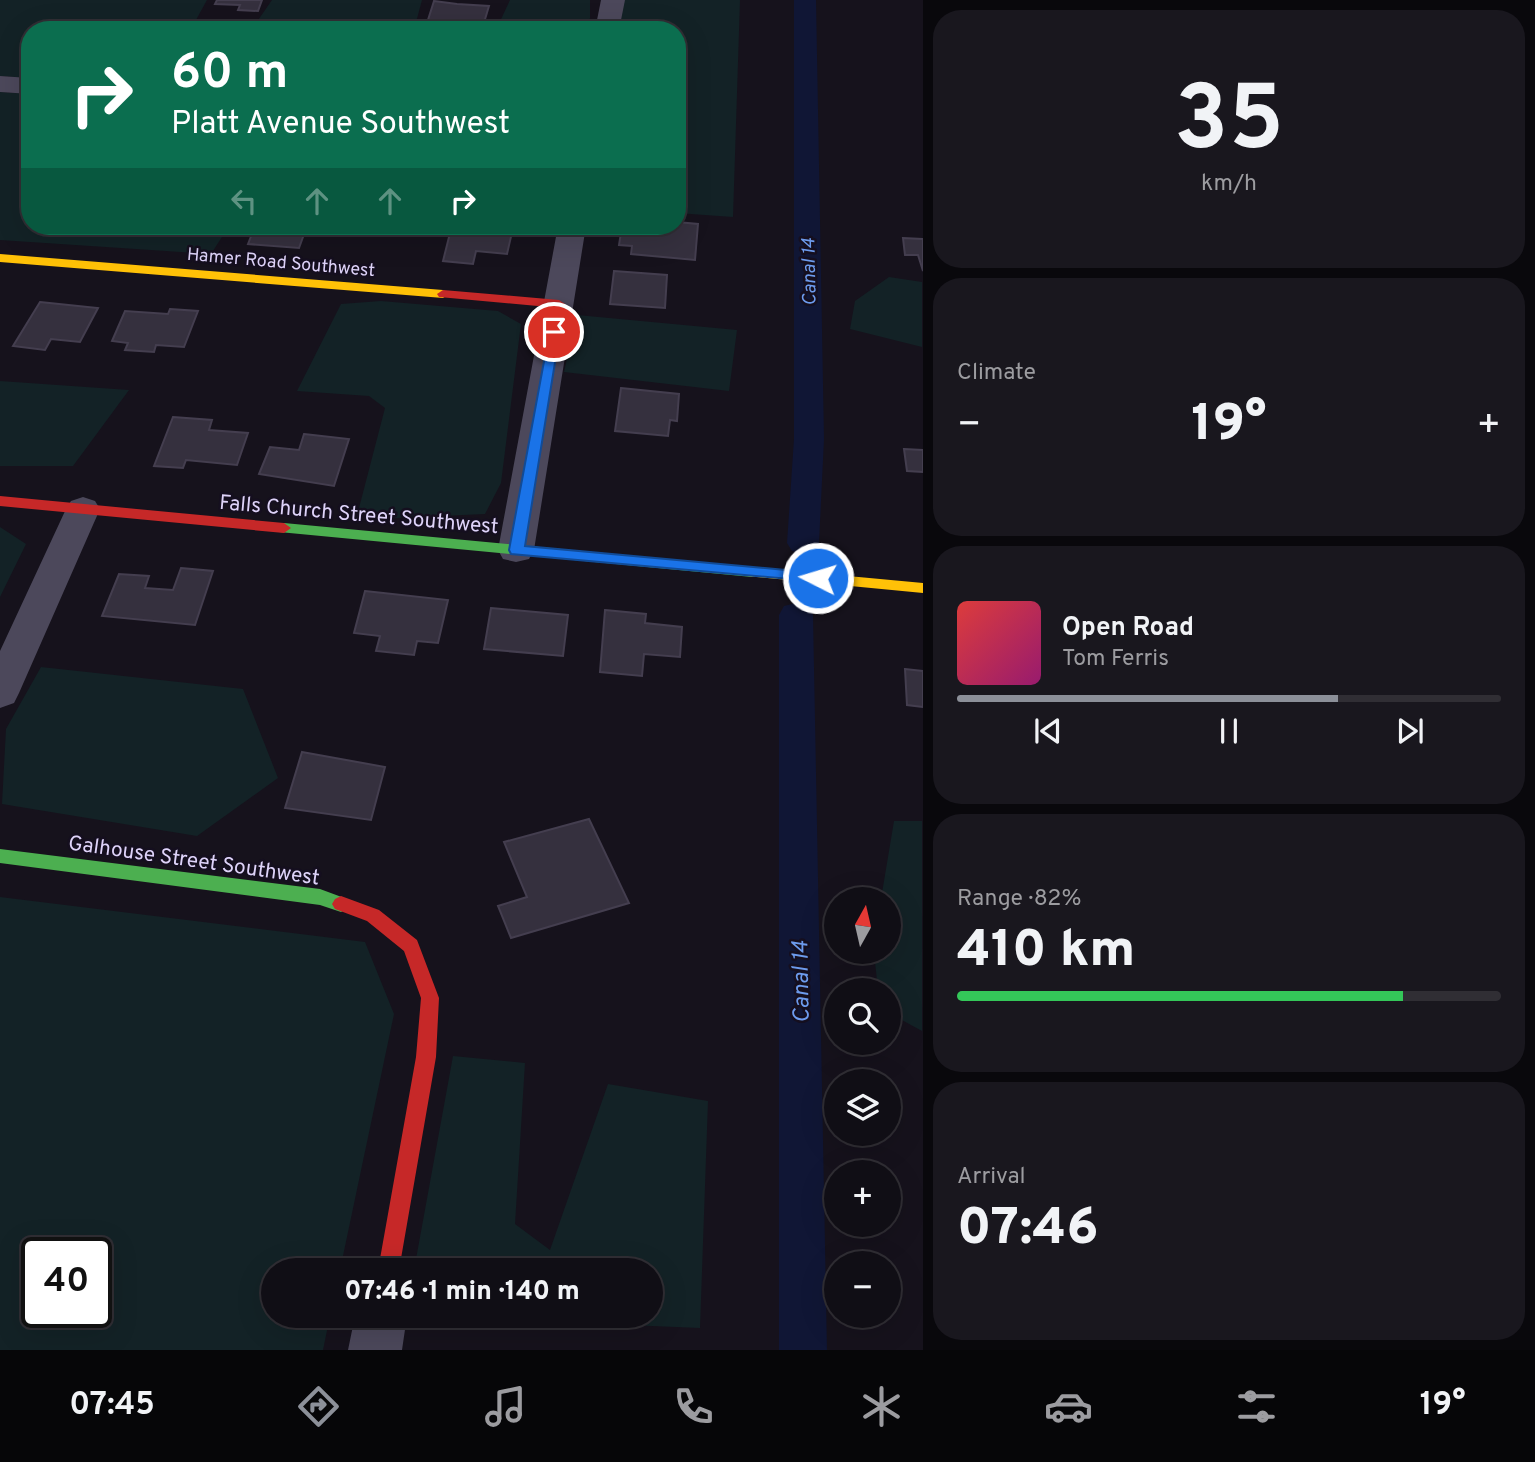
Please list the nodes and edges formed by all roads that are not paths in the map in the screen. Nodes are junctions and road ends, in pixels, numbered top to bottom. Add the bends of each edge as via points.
1 (613, 0) edge
2 (609, 21) edge
3 (0, 84) edge
4 (21, 85) edge
5 (570, 235) edge
6 (0, 258) edge
7 (559, 304) junction
8 (0, 501) edge
9 (83, 509) junction
10 (516, 550) junction
11 (922, 588) edge
12 (0, 693) edge
13 (0, 856) edge
14 (391, 1258) edge
15 (379, 1328) edge
16 (375, 1350) edge

1 - 2 street
3 - 4 street
5 - 7 street
6 - 7 street, Hamer Road Southwest
7 - 10 street
8 - 9 street, Falls Church Street Southwest
9 - 10 street, Falls Church Street Southwest
9 - 12 street
10 - 11 street, Falls Church Street Southwest
13 - 14 street, Galhouse Street Southwest via 320,897 373,915 411,946 430,998 426,1058
15 - 16 street

